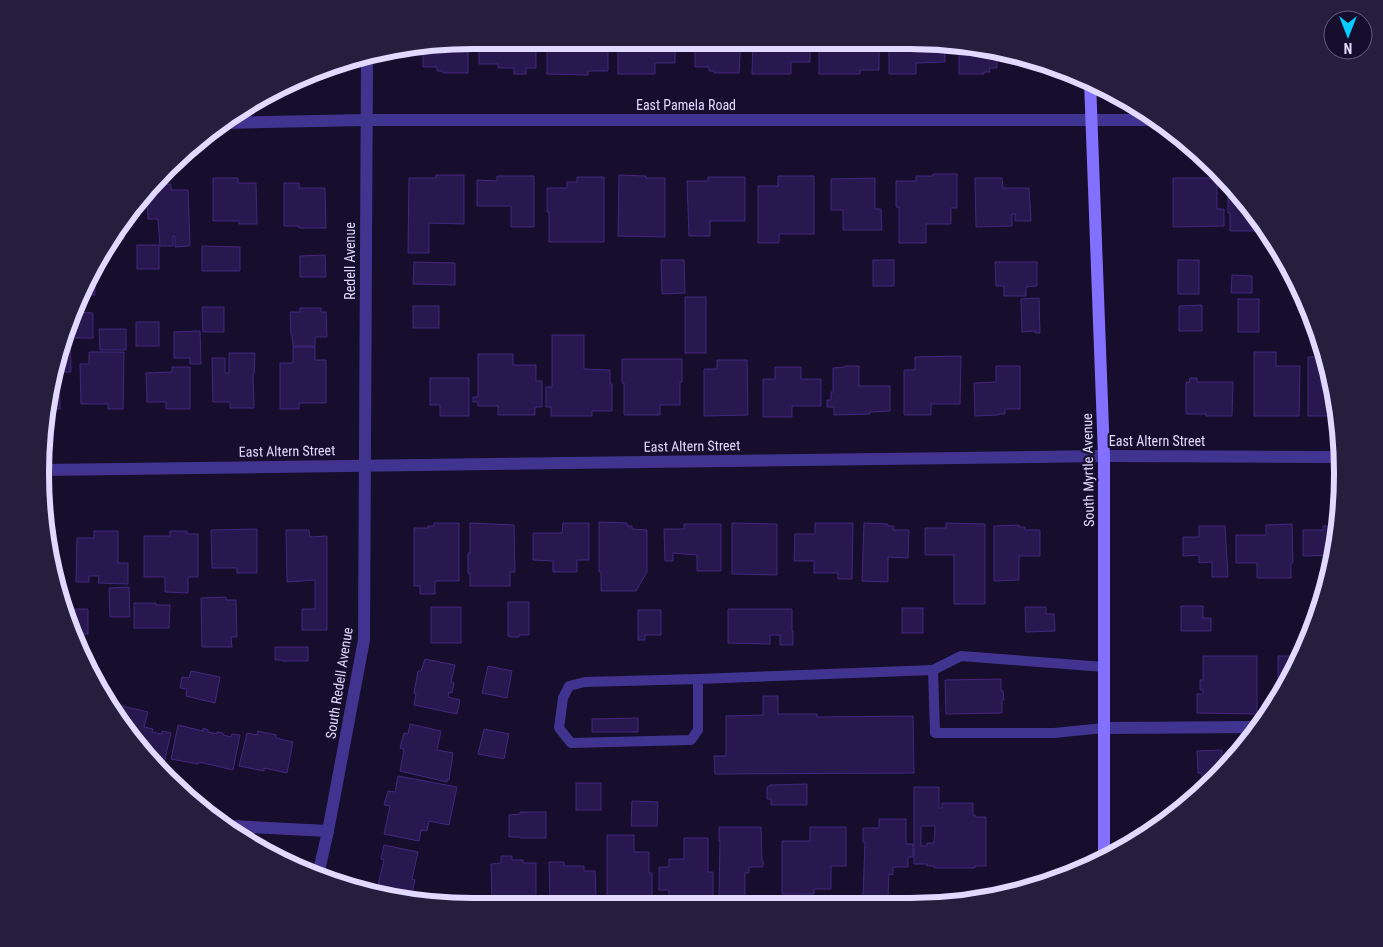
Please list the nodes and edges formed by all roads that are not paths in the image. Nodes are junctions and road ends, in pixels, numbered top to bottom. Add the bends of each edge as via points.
1 (367, 62) edge
2 (1090, 90) edge
3 (366, 120) junction
4 (1092, 120) junction
5 (1145, 120) edge
6 (236, 122) edge
7 (1104, 456) junction
8 (1333, 457) edge
9 (364, 465) junction
10 (49, 470) edge
11 (1104, 667) junction
12 (933, 670) junction
13 (698, 680) junction
14 (1250, 727) edge
15 (1104, 728) junction
16 (237, 826) edge
17 (328, 831) junction
18 (1104, 850) edge
19 (319, 869) edge

1 - 3 street, Redell Avenue
2 - 4 main road, South Myrtle Avenue
3 - 4 street, East Pamela Road
3 - 6 street, East Pamela Road
3 - 9 street, Redell Avenue
4 - 5 street, East Pamela Road
4 - 7 main road, South Myrtle Avenue
7 - 8 street, East Altern Street
7 - 9 street, East Altern Street
7 - 11 main road, South Myrtle Avenue
9 - 10 street, East Altern Street
9 - 17 street, South Redell Avenue via 364,640
11 - 12 lane via 961,656
11 - 15 main road, South Myrtle Avenue
12 - 13 lane
12 - 15 lane via 935,733 1054,733
13 - 13 lane via 585,682 569,686 563,698 559,728 571,743 691,740 698,730
14 - 15 street
15 - 18 main road, South Myrtle Avenue
16 - 17 street
17 - 19 street, South Redell Avenue

